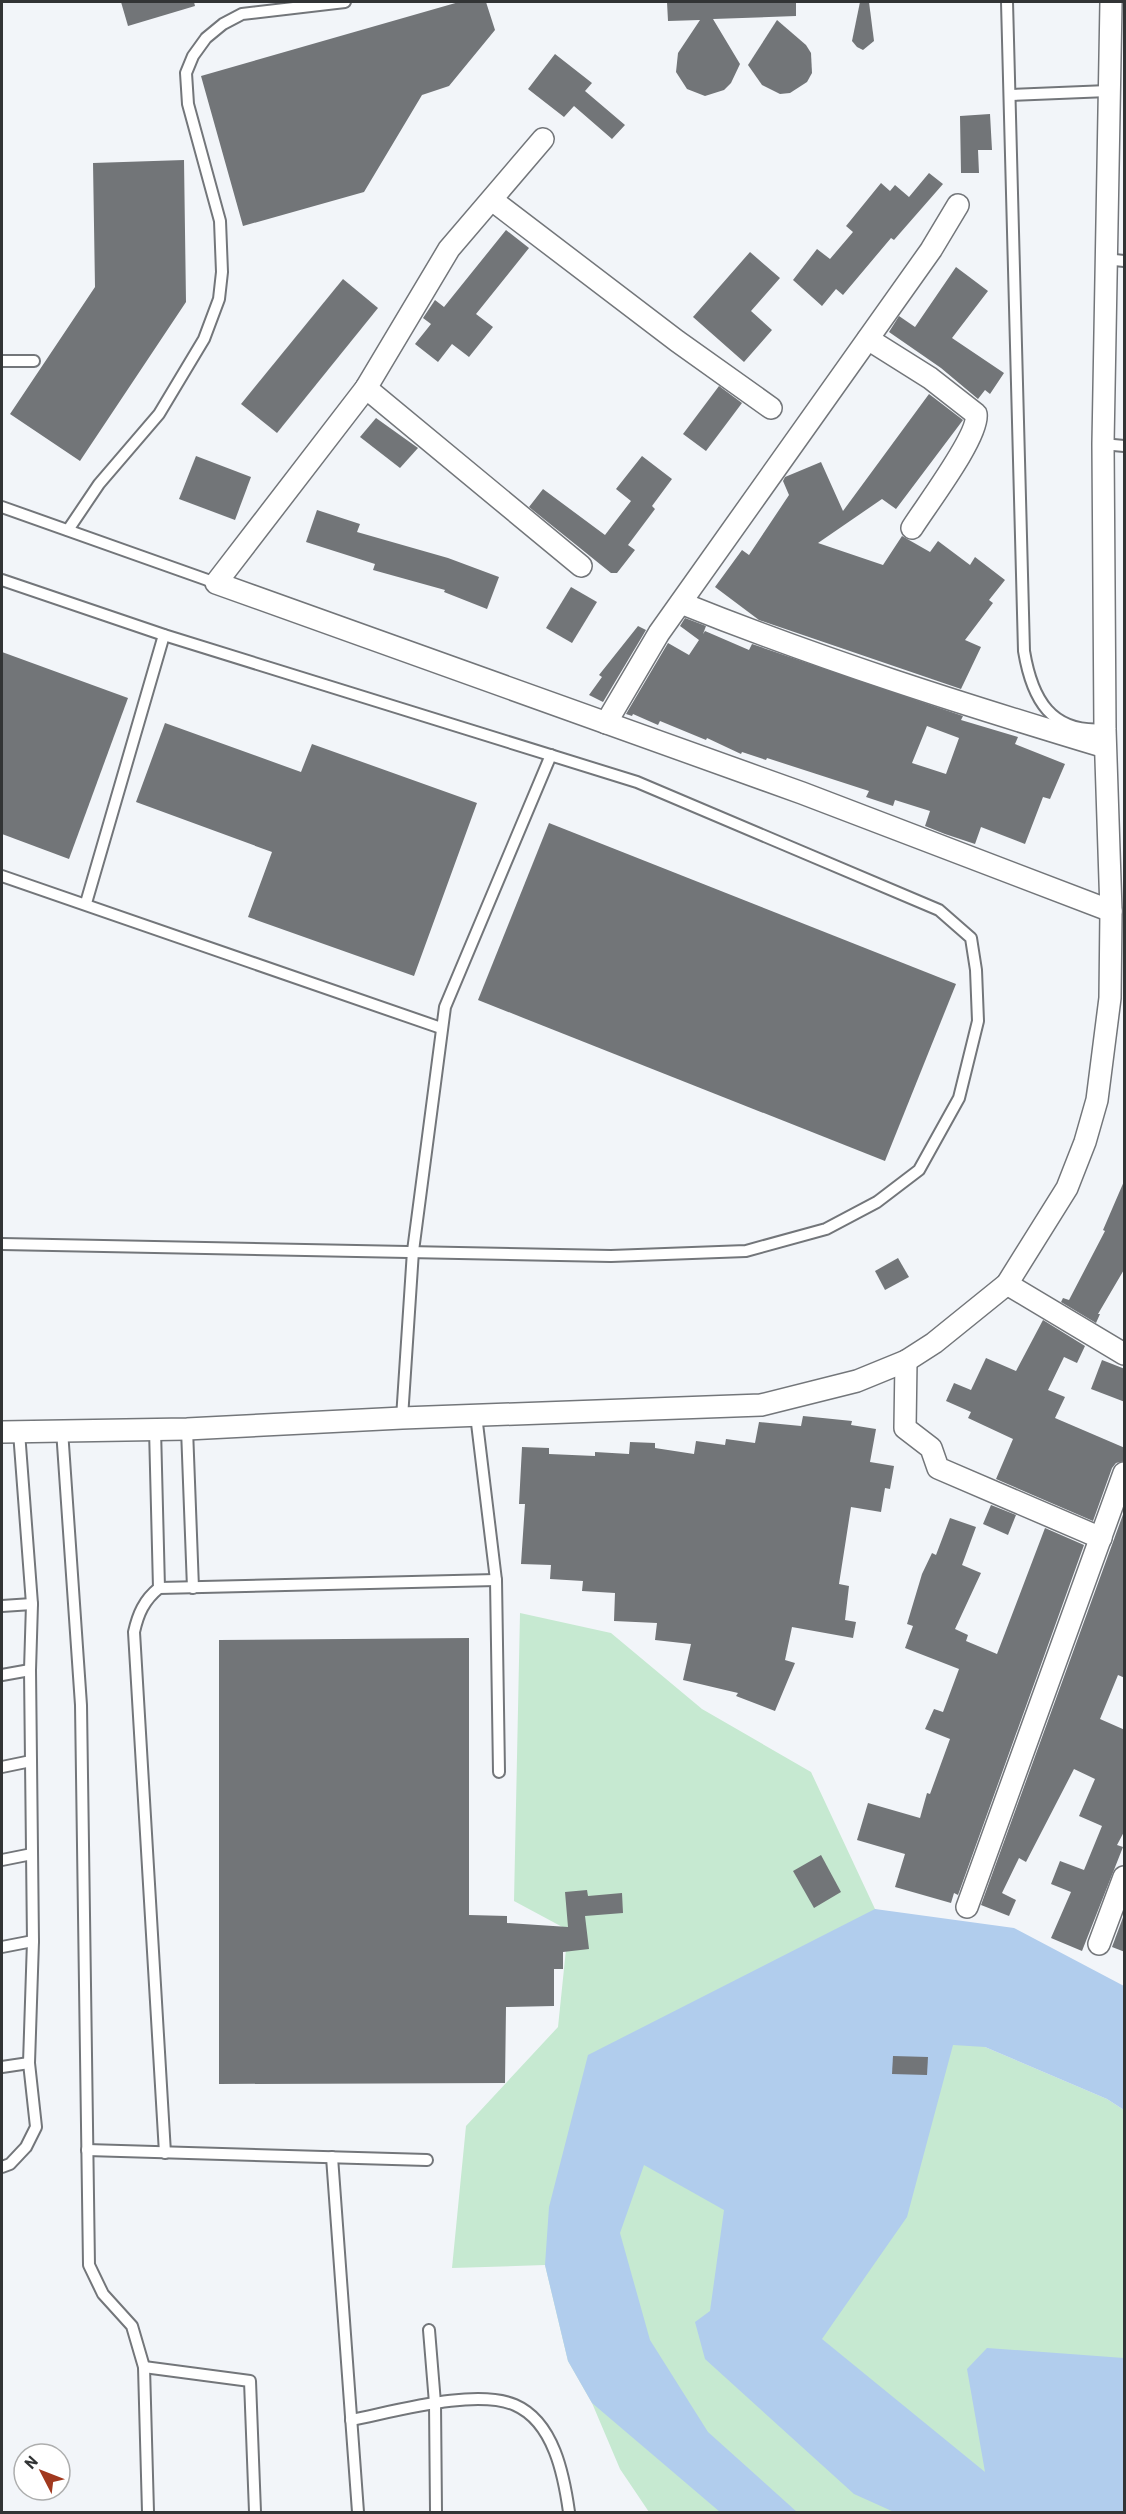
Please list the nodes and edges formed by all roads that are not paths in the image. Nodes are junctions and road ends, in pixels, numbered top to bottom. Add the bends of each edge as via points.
1 (345, 2) edge
2 (1007, 2) edge
3 (1115, 15) edge
4 (1010, 95) junction
5 (1114, 102) edge
6 (543, 139) dead end
7 (492, 200) junction
8 (958, 205) dead end
9 (1115, 260) edge
10 (868, 339) junction
11 (2, 360) edge
12 (34, 361) dead end
13 (366, 388) junction
14 (771, 408) dead end
15 (1103, 444) junction
16 (1125, 446) edge
17 (2, 507) edge
18 (912, 528) dead end
19 (68, 530) junction
20 (581, 566) dead end
21 (2, 580) edge
22 (216, 583) junction
23 (681, 603) junction
24 (164, 635) junction
25 (606, 723) junction
26 (1105, 738) junction
27 (551, 755) junction
28 (2, 876) edge
29 (1118, 887) edge
30 (86, 903) junction
31 (1111, 911) junction
32 (441, 1028) junction
33 (2, 1244) edge
34 (413, 1251) junction
35 (1007, 1284) junction
36 (1125, 1354) edge
37 (906, 1361) junction
38 (476, 1415) junction
39 (402, 1418) junction
40 (155, 1429) junction
41 (187, 1429) junction
42 (62, 1430) junction
43 (10, 1432) edge
44 (1125, 1473) edge
45 (1101, 1538) junction
46 (496, 1580) junction
47 (193, 1587) junction
48 (159, 1588) junction
49 (32, 1604) junction
50 (2, 1606) edge
51 (30, 1670) junction
52 (2, 1675) edge
53 (31, 1761) junction
54 (2, 1767) edge
55 (499, 1772) dead end
56 (32, 1854) junction
57 (2, 1860) edge
58 (1125, 1877) edge
59 (967, 1907) dead end
60 (33, 1941) junction
61 (1099, 1944) dead end
62 (2, 1947) edge
63 (29, 2063) junction
64 (2, 2067) edge
65 (87, 2150) junction
66 (165, 2153) junction
67 (332, 2157) junction
68 (427, 2160) dead end
69 (2, 2167) edge
70 (429, 2330) dead end
71 (144, 2367) junction
72 (435, 2403) junction
73 (351, 2420) junction
74 (148, 2512) edge
75 (255, 2512) edge
76 (358, 2512) edge
77 (436, 2512) edge
78 (569, 2512) edge

1 - 19 lane via 242,14 206,38 193,56 186,73 188,104 220,220 219,299 204,339 159,414 99,484
2 - 4 lane
3 - 5 street
4 - 5 lane
4 - 26 lane via 1024,651 1029,680 1041,703 1059,720
5 - 9 street
6 - 7 street
7 - 13 street via 449,249
7 - 14 street
8 - 10 street
9 - 15 street
10 - 18 street via 930,378 976,414 976,427 962,453
10 - 23 street
11 - 12 lane
13 - 20 street
13 - 22 street
15 - 16 lane
15 - 26 street
17 - 19 lane
19 - 22 lane
21 - 24 lane
22 - 25 street
23 - 25 street
23 - 26 street via 779,643 934,696
24 - 27 lane
24 - 30 lane
25 - 31 street
26 - 29 street
27 - 32 lane via 445,1006
27 - 34 lane via 637,782 939,910 971,938 976,970 978,1021 959,1098 919,1170 877,1202 826,1229 746,1251 611,1256
28 - 30 lane
29 - 31 street
30 - 32 lane
31 - 35 street via 1110,998 1097,1100 1067,1188
32 - 34 lane
33 - 34 lane
34 - 39 lane
35 - 36 street
35 - 37 street
37 - 38 street via 857,1381 761,1405
37 - 45 street via 905,1428 931,1448 938,1468
38 - 39 street
38 - 46 lane
39 - 41 street
40 - 41 street
40 - 42 street
40 - 48 lane
41 - 47 lane
42 - 43 street
42 - 65 lane via 81,1705
43 - 49 lane
44 - 45 street
45 - 59 street
46 - 47 lane
46 - 55 lane
47 - 48 lane
48 - 66 lane via 138,1613 134,1632
49 - 50 lane
49 - 51 lane
51 - 52 lane
51 - 53 lane
53 - 54 lane
53 - 56 lane
56 - 57 lane
56 - 60 lane
58 - 61 street
60 - 62 lane
60 - 63 lane
63 - 64 lane
63 - 69 lane via 36,2127 26,2147
65 - 66 lane
65 - 71 lane via 89,2265 102,2294 132,2326
66 - 67 lane
67 - 68 lane
67 - 73 lane
70 - 72 lane
71 - 74 lane
71 - 75 lane via 250,2381
72 - 73 lane
72 - 77 lane
72 - 78 lane via 484,2399 515,2405 536,2420 549,2440 565,2484
73 - 76 lane

